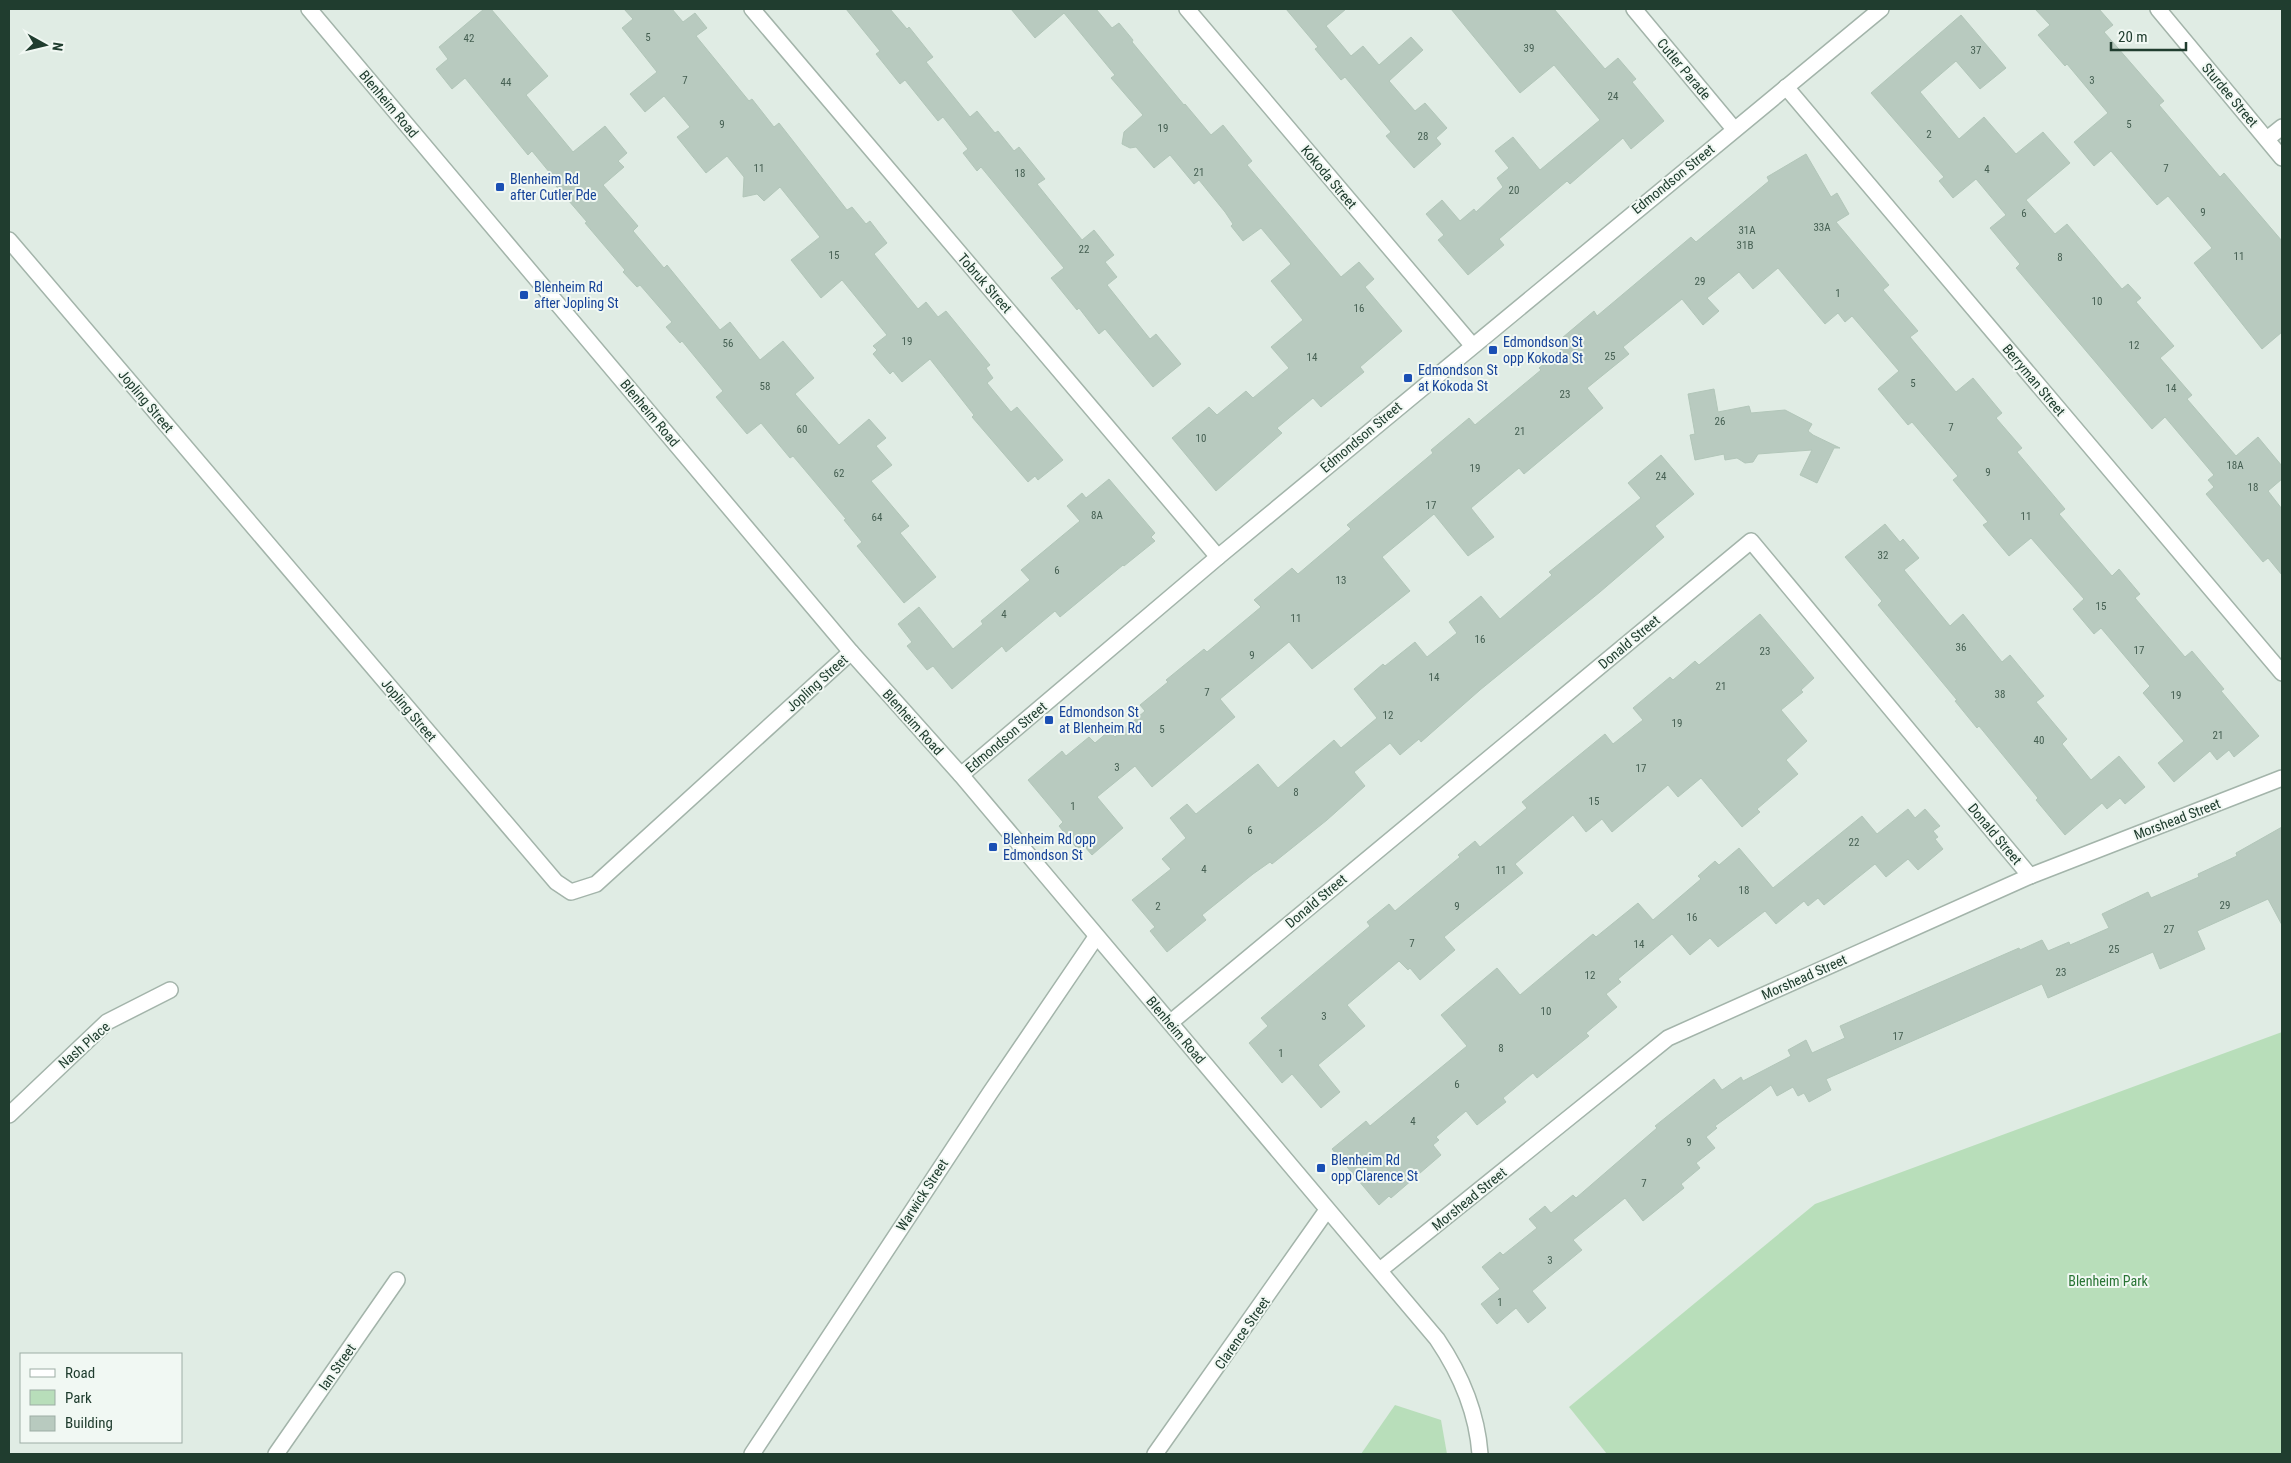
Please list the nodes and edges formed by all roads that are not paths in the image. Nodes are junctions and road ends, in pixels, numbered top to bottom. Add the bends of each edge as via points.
1 (309, 9) edge
2 (752, 9) edge
3 (1187, 9) edge
4 (1634, 9) edge
5 (1881, 9) edge
6 (2158, 9) edge
7 (1786, 87) junction
8 (2282, 127) edge
9 (1734, 129) junction
10 (2267, 139) junction
11 (2282, 158) edge
12 (9, 240) edge
13 (1472, 346) junction
14 (1218, 557) junction
15 (851, 652) junction
16 (2282, 673) edge
17 (961, 775) junction
18 (2282, 778) edge
19 (2030, 876) junction
20 (1096, 937) junction
21 (170, 990) dead end
22 (1171, 1022) junction
23 (9, 1115) edge
24 (1327, 1210) junction
25 (1380, 1270) junction
26 (397, 1280) dead end
27 (276, 1454) edge
28 (752, 1454) edge
29 (1155, 1454) edge
30 (1480, 1454) edge

1 - 15 street, Blenheim Road
2 - 14 street, Tobruk Street
3 - 13 street, Kokoda Street
4 - 9 street, Cutler Parade
5 - 7 street, Edmondson Street
6 - 10 street, Sturdee Street
7 - 9 street, Edmondson Street
7 - 16 street, Berryman Street
8 - 10 street
9 - 13 street, Edmondson Street
10 - 11 street, Sturdee Street
12 - 15 street, Jopling Street via 556,882 571,892 596,884
13 - 14 street, Edmondson Street
14 - 17 street, Edmondson Street
15 - 17 street, Blenheim Road
17 - 20 street, Blenheim Road
18 - 19 street, Morshead Street
19 - 22 street, Donald Street via 1751,541
19 - 25 street, Morshead Street via 1668,1038
20 - 22 street, Blenheim Road
20 - 28 street, Warwick Street
21 - 23 street, Nash Place via 107,1022
22 - 24 street, Blenheim Road
24 - 25 street, Blenheim Road
24 - 29 street, Clarence Street
25 - 30 street, Blenheim Road via 1446,1352 1473,1414
26 - 27 street, Ian Street

